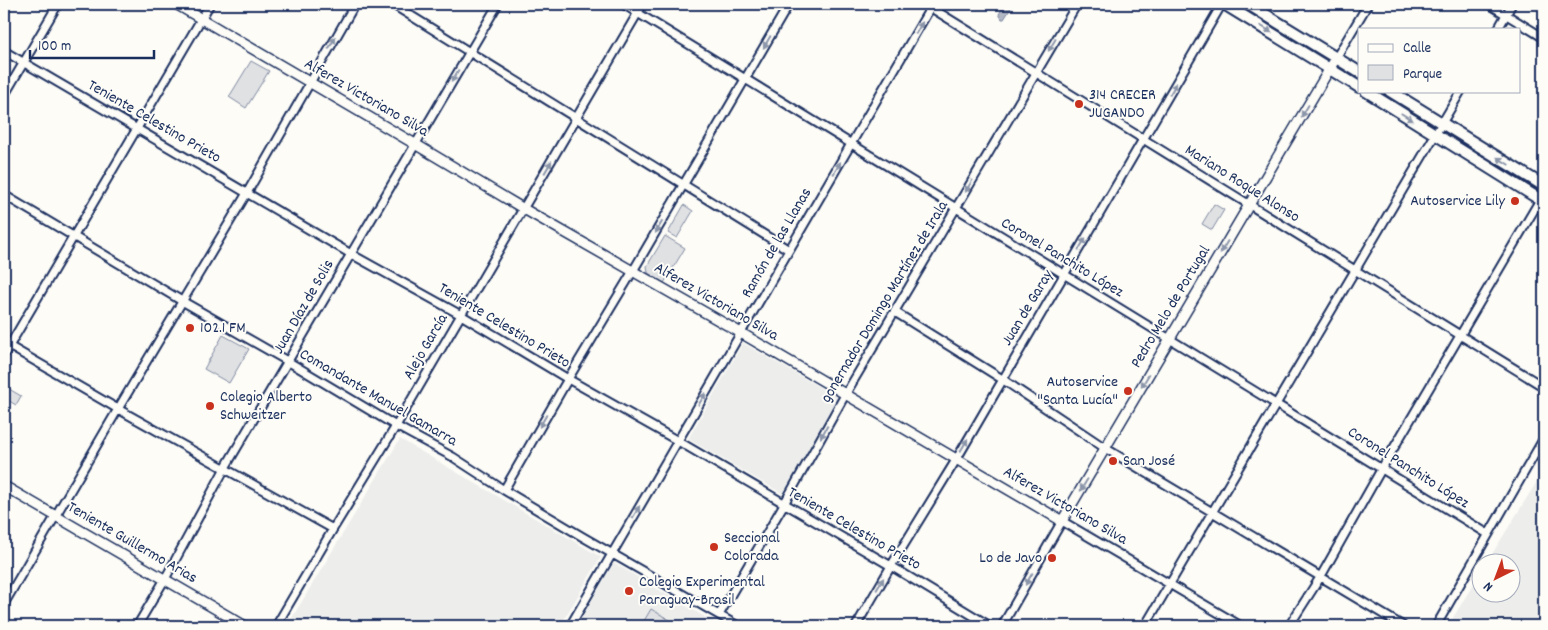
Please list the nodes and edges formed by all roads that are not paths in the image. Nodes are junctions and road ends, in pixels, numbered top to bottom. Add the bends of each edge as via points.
1 (58, 4) edge
2 (176, 4) edge
3 (210, 4) edge
4 (355, 4) edge
5 (392, 4) edge
6 (498, 4) edge
7 (623, 4) edge
8 (644, 4) edge
9 (789, 4) edge
10 (1077, 4) edge
11 (1223, 4) edge
12 (1248, 4) edge
13 (1368, 4) edge
14 (1489, 4) edge
15 (1512, 4) edge
16 (929, 5) edge
17 (638, 13) junction
18 (1506, 14) junction
19 (201, 19) junction
20 (1499, 28) edge
21 (1544, 38) edge
22 (4, 51) edge
23 (469, 52) junction
24 (1336, 58) junction
25 (24, 62) junction
26 (1330, 69) junction
27 (1358, 71) edge
28 (1036, 72) junction
29 (745, 79) junction
30 (310, 82) junction
31 (1358, 86) edge
32 (1368, 92) edge
33 (1392, 92) edge
34 (1460, 92) edge
35 (4, 96) edge
36 (577, 118) junction
37 (1442, 123) junction
38 (137, 128) junction
39 (1436, 134) junction
40 (1143, 138) junction
41 (415, 144) junction
42 (851, 144) junction
43 (684, 184) junction
44 (1544, 186) edge
45 (247, 193) junction
46 (4, 195) edge
47 (1543, 198) edge
48 (1249, 205) junction
49 (524, 209) junction
50 (956, 209) junction
51 (73, 237) junction
52 (789, 250) junction
53 (351, 254) junction
54 (633, 271) junction
55 (1355, 271) junction
56 (1064, 275) junction
57 (182, 302) junction
58 (895, 312) junction
59 (461, 315) junction
60 (741, 333) junction
61 (1460, 336) junction
62 (1170, 339) junction
63 (9, 346) junction
64 (4, 355) edge
65 (289, 362) junction
66 (568, 379) junction
67 (1002, 379) junction
68 (1544, 387) edge
69 (845, 395) junction
70 (1276, 404) junction
71 (118, 409) junction
72 (396, 426) junction
73 (1544, 438) edge
74 (678, 441) junction
75 (1105, 448) junction
76 (956, 460) junction
77 (225, 468) junction
78 (1382, 468) junction
79 (4, 486) edge
80 (504, 490) junction
81 (784, 504) junction
82 (1212, 512) junction
83 (56, 515) junction
84 (1062, 522) junction
85 (333, 529) junction
86 (1488, 534) junction
87 (612, 554) junction
88 (890, 566) junction
89 (1321, 576) junction
90 (165, 580) junction
91 (1170, 585) junction
92 (4, 604) edge
93 (719, 615) junction
94 (137, 626) edge
95 (244, 626) edge
96 (276, 626) edge
97 (570, 626) edge
98 (738, 626) edge
99 (856, 626) edge
100 (990, 626) edge
101 (1002, 626) edge
102 (1145, 626) edge
103 (1241, 626) edge
104 (1289, 626) edge
105 (1403, 626) edge
106 (1436, 626) edge

1 - 25 street
2 - 19 street, Alferez Victoriano Silva
3 - 19 street
30 -> 4 street
5 - 23 street
6 - 23 street, Juan Díaz de Solis
7 - 17 street, Coronel Panchito López
8 - 17 street, Alejo García
9 -> 29 street
10 -> 28 street, gonernador Domingo Martínez de Irala
11 -> 26 main road
40 -> 11 street, Juan de Garay
12 - 24 main road
13 - 24 street, Pedro Melo de Portugal
14 - 18 street
15 - 18 street
16 - 28 street, Mariano Roque Alonso
42 -> 16 street, Ramón de las Llanas
17 - 29 street, Coronel Panchito López
17 - 36 street, Alejo García
18 - 20 street
18 - 21 street
19 - 30 street, Alferez Victoriano Silva
19 - 38 street
22 - 25 street, Teniente Celestino Prieto
23 - 36 street
23 -> 41 street, Juan Díaz de Solis
24 - 26 street, Pedro Melo de Portugal
24 - 27 main road
25 - 35 street
25 - 38 street, Teniente Celestino Prieto
26 - 31 main road
26 -> 48 street, Pedro Melo de Portugal
28 - 40 street, Mariano Roque Alonso
28 -> 50 street, gonernador Domingo Martínez de Irala
29 - 42 street, Coronel Panchito López
29 - 43 street
30 - 41 street, Alferez Victoriano Silva
30 - 45 street
32 -> 39 main road
33 - 37 main road
34 - 37 street
36 - 43 street
49 -> 36 street, Alejo García
37 - 39 street
44 -> 37 main road
38 - 45 street, Teniente Celestino Prieto
38 - 51 street
39 - 47 main road
39 - 55 street
40 - 48 street, Mariano Roque Alonso
56 -> 40 street, Juan de Garay
41 - 49 street, Alferez Victoriano Silva
41 - 53 street, Juan Díaz de Solis
42 - 50 street, Coronel Panchito López
52 -> 42 street, Ramón de las Llanas
43 - 52 street
43 -> 54 street
45 - 53 street, Teniente Celestino Prieto
45 - 57 street
46 - 51 street, Comandante Manuel Gamarra
47 - 61 street
48 - 55 street, Mariano Roque Alonso
48 -> 62 street, Pedro Melo de Portugal
49 - 54 street, Alferez Victoriano Silva
49 - 59 street, Alejo García
50 - 56 street, Coronel Panchito López
50 - 58 street, gonernador Domingo Martínez de Irala
51 - 57 street, Comandante Manuel Gamarra
51 - 63 street
52 - 60 street, Ramón de las Llanas
53 - 59 street, Teniente Celestino Prieto
53 - 65 street, Juan Díaz de Solis
54 - 60 street, Alferez Victoriano Silva
54 - 66 street
55 - 61 street, Mariano Roque Alonso
55 - 70 street
56 - 62 street, Coronel Panchito López
56 - 67 street, Juan de Garay
57 - 65 street, Comandante Manuel Gamarra
57 - 71 street
58 - 67 street
58 - 69 street, gonernador Domingo Martínez de Irala
59 - 66 street, Teniente Celestino Prieto
59 - 72 street, Alejo García
60 - 69 street, Alferez Victoriano Silva
74 -> 60 street, Ramón de las Llanas
61 - 68 street, Mariano Roque Alonso
61 - 78 street
62 - 70 street, Coronel Panchito López
62 -> 75 street, Pedro Melo de Portugal
63 - 64 street
63 - 71 street
65 - 72 street, Comandante Manuel Gamarra
65 - 77 street, Juan Díaz de Solis
66 - 74 street, Teniente Celestino Prieto
66 -> 80 street
67 - 75 street
76 -> 67 street, Juan de Garay
69 - 76 street, Alferez Victoriano Silva
69 -> 81 street, gonernador Domingo Martínez de Irala
70 - 78 street, Coronel Panchito López
70 - 82 street
71 - 77 street
71 - 83 street
72 - 80 street, Comandante Manuel Gamarra
72 - 85 street, Alejo García
73 - 86 street
74 - 81 street, Teniente Celestino Prieto
87 -> 74 street, Ramón de las Llanas
75 - 82 street
75 -> 84 street, Pedro Melo de Portugal
76 - 84 street, Alferez Victoriano Silva
76 - 88 street, Juan de Garay
77 - 85 street
77 - 90 street, Juan Díaz de Solis
78 - 86 street, Coronel Panchito López
78 - 89 street
79 - 83 street, Teniente Guillermo Arias
80 - 87 street, Comandante Manuel Gamarra
81 - 88 street, Teniente Celestino Prieto
81 - 93 street, gonernador Domingo Martínez de Irala
82 - 89 street
82 - 91 street
83 - 90 street, Teniente Guillermo Arias
83 - 92 street
84 - 91 street, Alferez Victoriano Silva
84 -> 101 street, Pedro Melo de Portugal
85 - 96 street, Alejo García
86 - 106 street
87 - 93 street, Comandante Manuel Gamarra
87 - 97 street, Ramón de las Llanas
99 -> 88 street, Juan de Garay
88 - 100 street, Teniente Celestino Prieto
89 - 104 street
89 - 105 street
90 - 94 street, Juan Díaz de Solis
90 - 95 street, Teniente Guillermo Arias
91 - 102 street
91 - 103 street, Alferez Victoriano Silva
93 - 98 street, Comandante Manuel Gamarra

